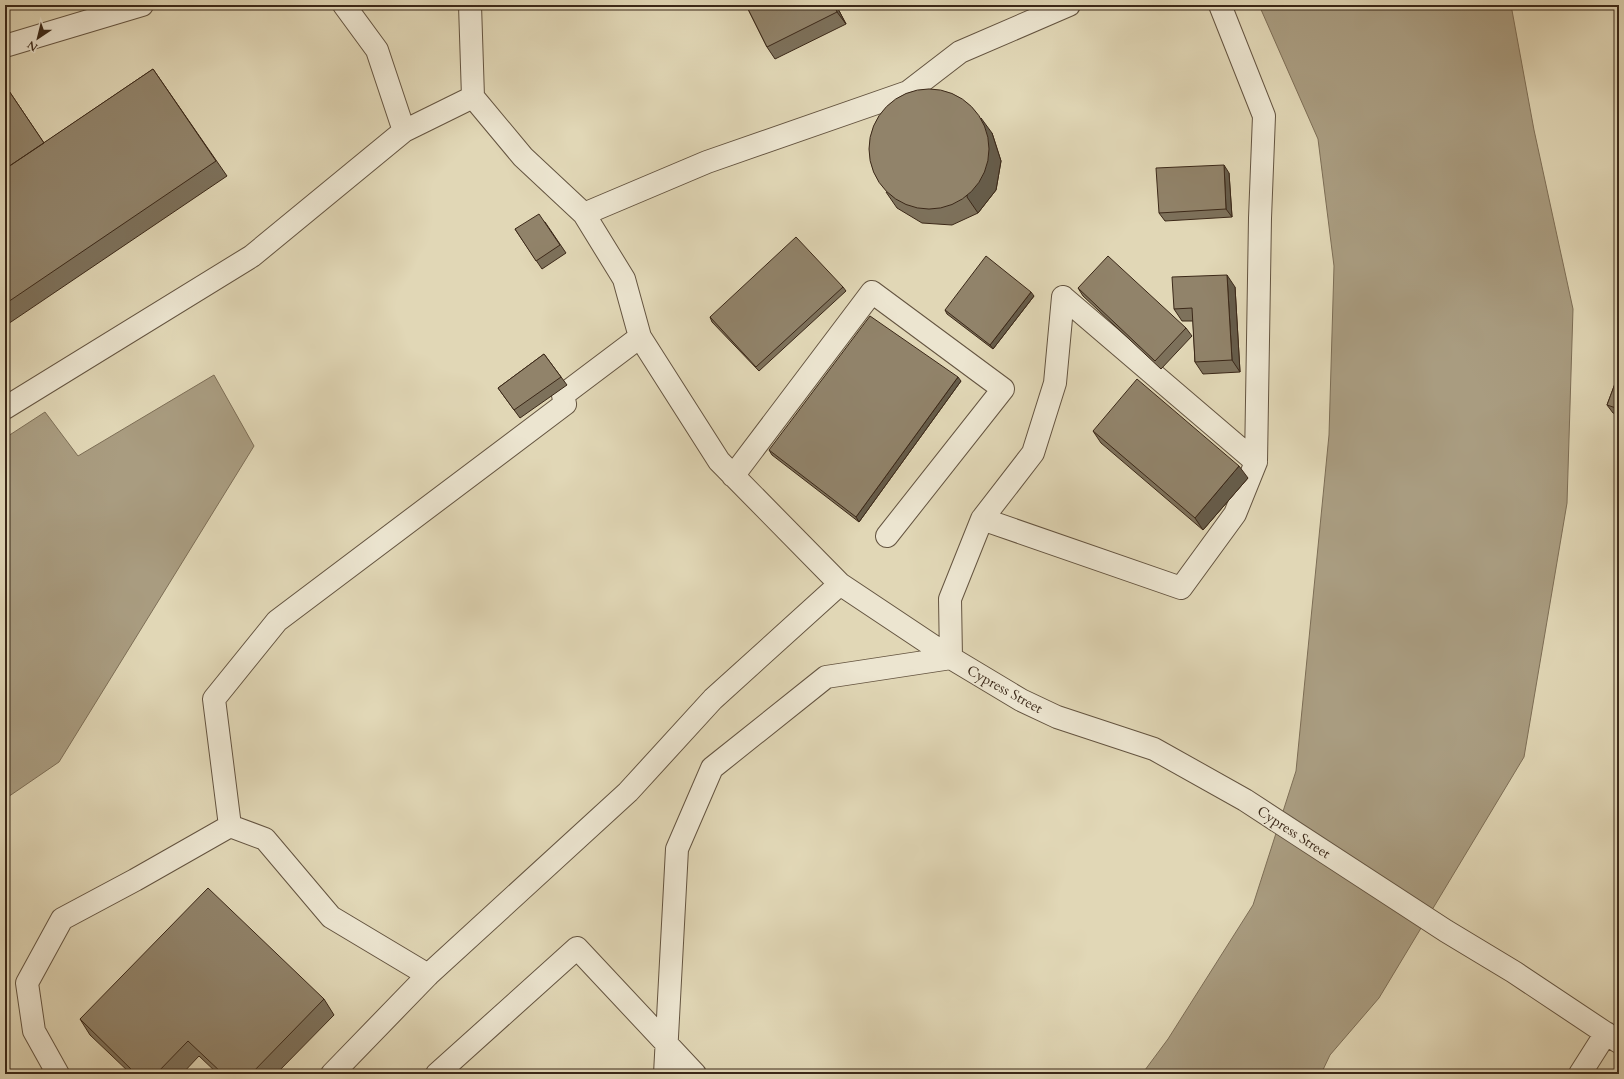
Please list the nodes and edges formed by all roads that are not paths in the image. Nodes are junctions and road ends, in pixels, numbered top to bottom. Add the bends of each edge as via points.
1 (142, 5) edge
2 (344, 5) edge
3 (470, 5) edge
4 (1069, 5) edge
5 (1220, 5) edge
6 (5, 46) edge
7 (473, 97) junction
8 (404, 131) junction
9 (584, 214) junction
10 (640, 337) junction
11 (5, 408) edge
12 (1256, 462) junction
13 (733, 476) junction
14 (982, 518) junction
15 (887, 536) dead end
16 (840, 584) junction
17 (951, 658) junction
18 (230, 826) junction
19 (428, 975) junction
20 (1612, 1037) edge
21 (667, 1044) junction
22 (58, 1074) edge
23 (332, 1074) edge
24 (437, 1074) edge
25 (665, 1074) edge
26 (695, 1074) edge
27 (1580, 1074) edge

1 - 6 street
2 - 8 street via 377,50
3 - 7 street
4 - 9 street via 960,52 908,92 707,162
5 - 12 street via 1264,116
7 - 8 street
7 - 9 street, Cypress Street via 523,157
8 - 11 street via 252,256
9 - 10 street, Cypress Street via 624,279
10 - 13 street, Cypress Street via 719,461
10 - 18 street via 563,395 565,404 277,621 214,699
12 - 14 street via 1235,514 1181,588
12 - 14 street via 1063,297 1055,383 1033,453
13 - 15 street via 872,292 1003,389
13 - 16 street, Cypress Street
14 - 17 street via 950,599
16 - 17 street, Cypress Street
16 - 19 street via 713,699 628,792
17 - 20 street, Cypress Street via 1021,700 1057,717 1154,749 1245,800
17 - 21 street via 826,677 712,768 677,849
18 - 19 street via 265,839 331,917
18 - 22 street via 62,919 27,983 34,1031
19 - 23 street
20 - 27 street
21 - 24 street via 577,948
21 - 25 street
21 - 26 street

